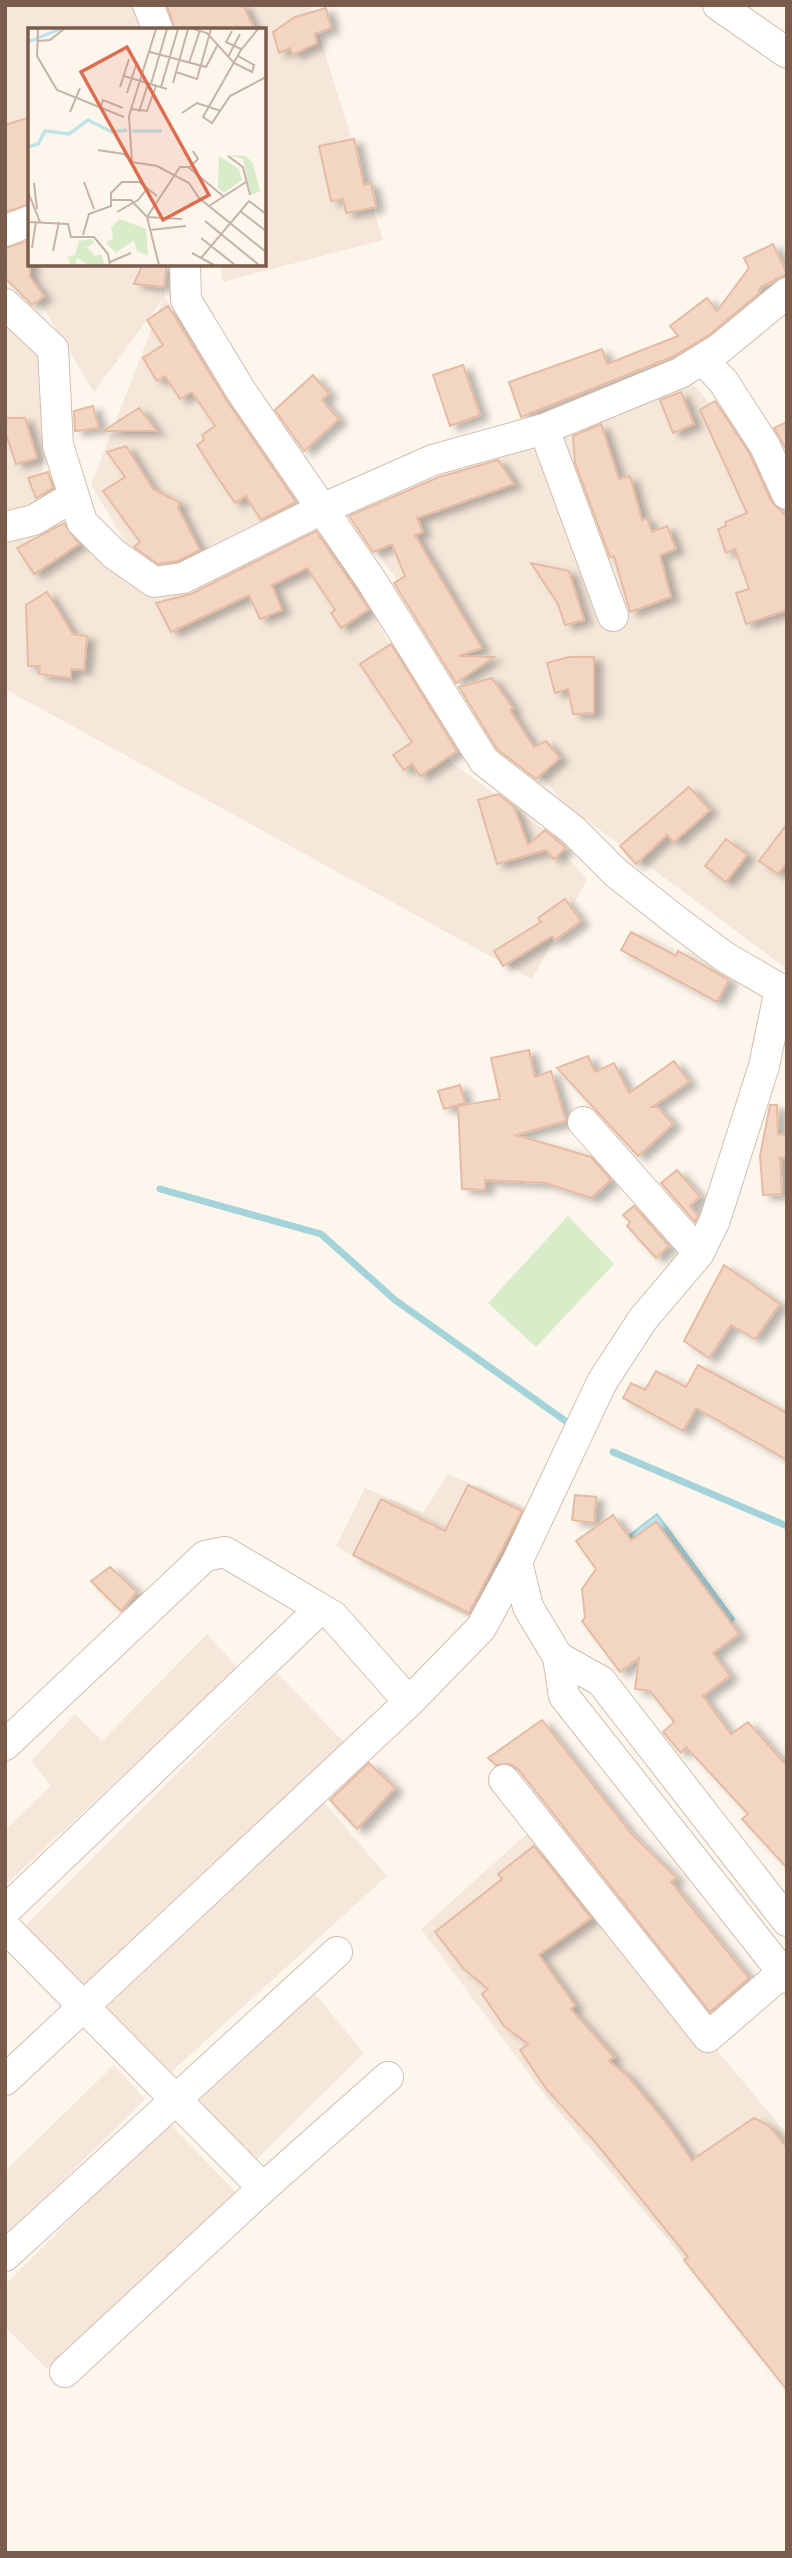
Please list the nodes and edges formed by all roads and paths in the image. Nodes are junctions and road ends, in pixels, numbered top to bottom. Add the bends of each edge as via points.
1 (148, 5) edge
2 (718, 5) edge
3 (157, 28) edge
4 (787, 53) edge
5 (28, 222) edge
6 (5, 230) edge
7 (185, 266) edge
8 (787, 293) edge
9 (5, 304) edge
10 (704, 360) junction
11 (544, 429) junction
12 (787, 494) edge
13 (74, 496) junction
14 (322, 509) junction
15 (5, 527) edge
16 (613, 616) dead end
17 (783, 997) edge
18 (583, 1122) dead end
19 (699, 1253) junction
20 (517, 1562) junction
21 (320, 1609) junction
22 (558, 1657) junction
23 (409, 1703) junction
24 (5, 1745) edge
25 (504, 1780) dead end
26 (5, 1910) edge
27 (787, 1921) edge
28 (5, 1927) edge
29 (337, 1952) dead end
30 (785, 1976) edge
31 (85, 2008) junction
32 (388, 2077) dead end
33 (5, 2080) edge
34 (175, 2099) junction
35 (263, 2188) junction
36 (5, 2256) edge
37 (65, 2372) dead end

1 - 3 street
2 - 4 street
5 - 6 street
7 - 14 street via 186,300
8 - 10 street
9 - 13 street via 53,349 58,445
10 - 11 street
10 - 12 street via 765,446
11 - 14 street via 433,460
11 - 16 street
13 - 14 street via 82,522 114,554 154,582 183,578
13 - 15 street via 34,520
14 - 17 street via 484,761 573,830 616,873 678,922
17 - 19 street via 715,1220
18 - 19 street
19 - 20 street via 643,1320 603,1382
20 - 22 street via 528,1607
20 - 23 street via 481,1628
21 - 23 street via 333,1616
21 - 24 street via 225,1552 205,1556
21 - 26 street
22 - 27 street via 601,1681
22 - 30 street via 564,1696
23 - 31 street
25 - 30 street via 708,2037
28 - 31 street
29 - 34 street
31 - 33 street
31 - 34 street
32 - 35 street
34 - 35 street
34 - 36 street
35 - 37 street

